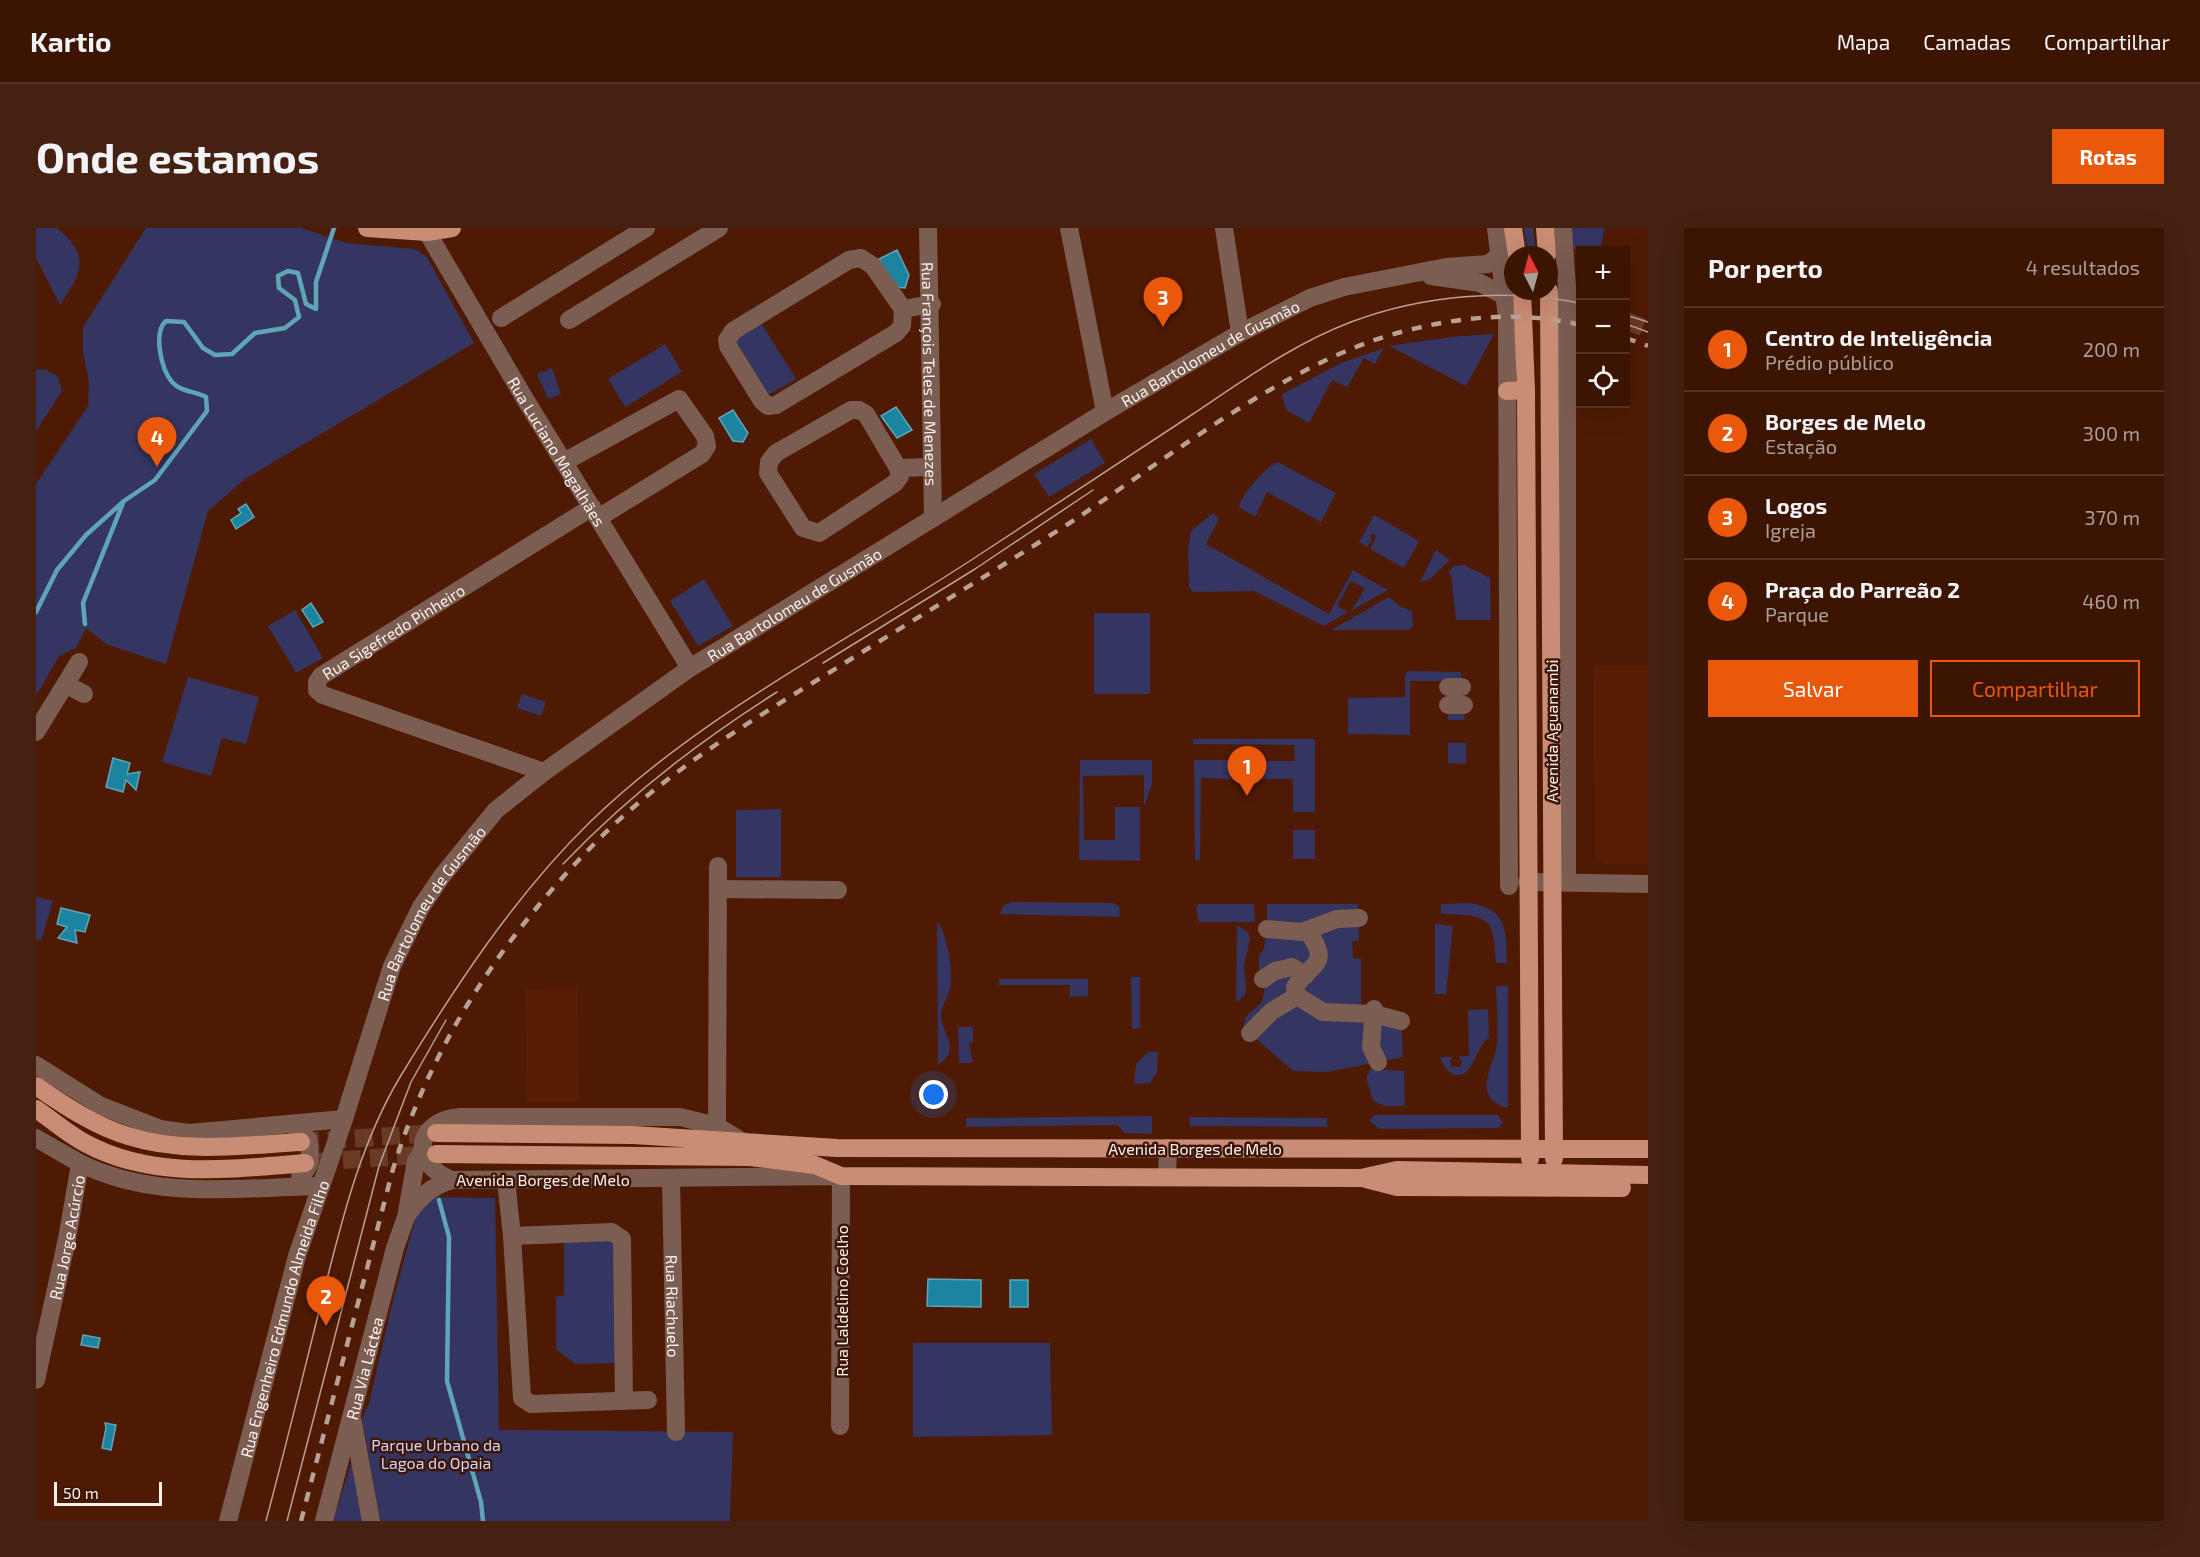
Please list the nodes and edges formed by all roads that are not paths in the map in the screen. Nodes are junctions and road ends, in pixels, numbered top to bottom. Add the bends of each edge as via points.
1 (369, 228) edge
2 (452, 228) edge
3 (646, 228) edge
4 (719, 228) edge
5 (930, 228) edge
6 (1069, 228) edge
7 (1224, 228) edge
8 (1497, 228) edge
9 (1513, 228) edge
10 (1545, 228) edge
11 (1563, 228) edge
12 (427, 232) junction
13 (1504, 246) edge
14 (1510, 246) edge
15 (1546, 246) edge
16 (1504, 258) edge
17 (1416, 274) junction
18 (1504, 287) edge
19 (1503, 295) junction
20 (1522, 300) edge
21 (1549, 300) edge
22 (932, 304) junction
23 (903, 309) junction
24 (501, 318) dead end
25 (569, 320) dead end
26 (1240, 333) junction
27 (1527, 390) junction
28 (1507, 391) junction
29 (1105, 412) junction
30 (564, 462) junction
31 (932, 467) junction
32 (898, 468) junction
33 (595, 513) junction
34 (1558, 513) junction
35 (933, 518) junction
36 (79, 662) dead end
37 (690, 668) junction
38 (67, 685) junction
39 (84, 694) dead end
40 (36, 732) edge
41 (544, 772) junction
42 (718, 866) dead end
43 (1527, 882) junction
44 (1560, 882) junction
45 (1648, 884) edge
46 (1509, 886) dead end
47 (718, 889) junction
48 (838, 890) dead end
49 (1359, 918) dead end
50 (1267, 929) dead end
51 (1307, 930) junction
52 (1305, 976) junction
53 (1263, 979) dead end
54 (1297, 996) junction
55 (1374, 1012) junction
56 (1401, 1021) dead end
57 (1250, 1033) dead end
58 (1378, 1062) dead end
59 (36, 1065) edge
60 (36, 1086) edge
61 (36, 1109) edge
62 (344, 1119) junction
63 (285, 1123) junction
64 (717, 1126) junction
65 (436, 1133) tunnel mouth
66 (36, 1138) edge
67 (741, 1140) junction
68 (301, 1142) tunnel mouth
69 (1051, 1148) junction
70 (1134, 1148) junction
71 (1168, 1148) junction
72 (1530, 1149) junction
73 (1554, 1149) junction
74 (1648, 1149) edge
75 (422, 1157) junction
76 (305, 1163) tunnel mouth
77 (81, 1164) junction
78 (1530, 1172) junction
79 (1554, 1172) junction
80 (1648, 1175) edge
81 (841, 1176) junction
82 (1000, 1177) junction
83 (1076, 1177) junction
84 (1167, 1177) junction
85 (671, 1178) junction
86 (1361, 1178) junction
87 (452, 1180) junction
88 (506, 1180) junction
89 (271, 1186) junction
90 (321, 1186) junction
91 (1648, 1187) edge
92 (406, 1217) junction
93 (513, 1236) junction
94 (41, 1332) edge
95 (36, 1380) edge
96 (624, 1401) junction
97 (648, 1401) dead end
98 (352, 1417) junction
99 (840, 1426) dead end
100 (676, 1432) dead end
101 (228, 1521) edge
102 (324, 1521) edge
103 (371, 1521) edge

1 - 12 main road
2 - 12 main road
3 - 24 street
4 - 25 street
5 - 22 street, Rua François Teles de Menezes
6 - 29 street
7 - 26 street
8 - 13 street
9 - 14 main road
10 - 15 main road
11 - 34 street, Avenida Aguanambi via 1568,288
12 - 30 street, Rua Luciano Magalhães
16 - 17 street, Rua Bartolomeu de Gusmão via 1488,264
17 - 19 street, Rua Bartolomeu de Gusmão via 1480,283
17 - 26 street, Rua Bartolomeu de Gusmão via 1376,279 1310,298
18 - 19 street
19 - 28 street via 1507,317
20 - 27 main road, Avenida Aguanambi
21 - 34 main road, Avenida Aguanambi
22 - 23 street
22 - 31 street, Rua François Teles de Menezes
23 - 23 street via 873,266 861,258 849,260 733,331 727,340 762,401 768,406 776,405 896,333 902,326
26 - 29 street, Rua Bartolomeu de Gusmão
27 - 28 main road
27 - 43 main road, Avenida Aguanambi
28 - 46 street
29 - 35 street, Rua Bartolomeu de Gusmão
30 - 33 street, Rua Luciano Magalhães
30 - 33 street via 679,399 705,436 707,446 702,454
31 - 32 street
31 - 35 street, Rua François Teles de Menezes
32 - 32 street via 866,414 851,410 776,453 769,462 768,473 803,528 819,533 895,483 900,476
33 - 37 street, Rua Luciano Magalhães
33 - 41 street, Rua Sigefredo Pinheiro via 316,682 317,690 324,695
34 - 44 main road, Avenida Aguanambi
35 - 37 street, Rua Bartolomeu de Gusmão
36 - 38 street
37 - 41 street, Rua Bartolomeu de Gusmão
38 - 39 street
38 - 40 street via 63,708
41 - 62 street, Rua Bartolomeu de Gusmão via 496,810 421,907 392,966
42 - 47 street
43 - 44 street
43 - 72 main road, Avenida Aguanambi
44 - 45 street
44 - 73 main road, Avenida Aguanambi
47 - 48 street
47 - 64 street
49 - 51 street via 1337,919
50 - 51 street via 1292,933
51 - 52 street via 1316,943 1319,958
52 - 53 street via 1292,967
52 - 54 street via 1296,987
54 - 55 street via 1323,1012
54 - 57 street via 1272,1011
55 - 56 street
55 - 58 street via 1371,1047
59 - 63 street via 101,1106 160,1129 189,1133
60 - 68 main road via 88,1119 144,1141 178,1146
61 - 76 main road via 85,1143 141,1163 194,1170
62 - 63 street
62 - 90 street, Rua Engenheiro Edmundo Almeida Filho
63 - 89 street via 308,1139 308,1170 297,1180
64 - 67 street, Avenida Borges de Melo
64 - 75 street, Avenida Borges de Melo via 680,1117 460,1117 436,1123 429,1130
65 - 67 main road, Avenida Borges de Melo
66 - 77 street
67 - 69 main road, Avenida Borges de Melo via 837,1148
69 - 70 main road, Avenida Borges de Melo
69 - 82 main road via 1057,1155 1051,1164
70 - 71 main road, Avenida Borges de Melo
70 - 83 main road via 1083,1158 1076,1166
71 - 72 main road, Avenida Borges de Melo
71 - 84 street
72 - 73 main road, Avenida Borges de Melo
72 - 78 main road, Avenida Aguanambi
73 - 74 main road, Avenida Borges de Melo
73 - 79 main road, Avenida Aguanambi
75 - 81 main road, Avenida Borges de Melo via 750,1157 814,1165
75 - 87 street, Avenida Borges de Melo via 435,1173
75 - 92 street, Rua Via Láctea
77 - 89 street via 134,1181 185,1190
77 - 94 street, Rua Jorge Acúrcio via 67,1239
78 - 79 main road, Avenida Borges de Melo
78 - 86 main road, Avenida Borges de Melo via 1397,1170
79 - 80 main road, Avenida Borges de Melo
81 - 82 main road, Avenida Borges de Melo
81 - 85 street, Avenida Borges de Melo
81 - 99 street, Rua Laldelino Coelho
82 - 83 main road, Avenida Borges de Melo
83 - 84 main road, Avenida Borges de Melo
84 - 86 main road, Avenida Borges de Melo
85 - 88 street, Avenida Borges de Melo
85 - 100 street, Rua Riachuelo
86 - 91 main road, Avenida Borges de Melo via 1397,1187
87 - 88 street, Avenida Borges de Melo
87 - 92 street, Rua Via Láctea via 423,1195
88 - 93 street
89 - 90 street
90 - 101 street, Rua Engenheiro Edmundo Almeida Filho via 297,1256
92 - 98 street, Rua Via Láctea
93 - 96 street via 522,1398 527,1404
93 - 96 street via 612,1232 622,1239
94 - 95 street, Rua Jorge Acúrcio
96 - 97 street
98 - 102 street, Rua Via Láctea
98 - 103 street

